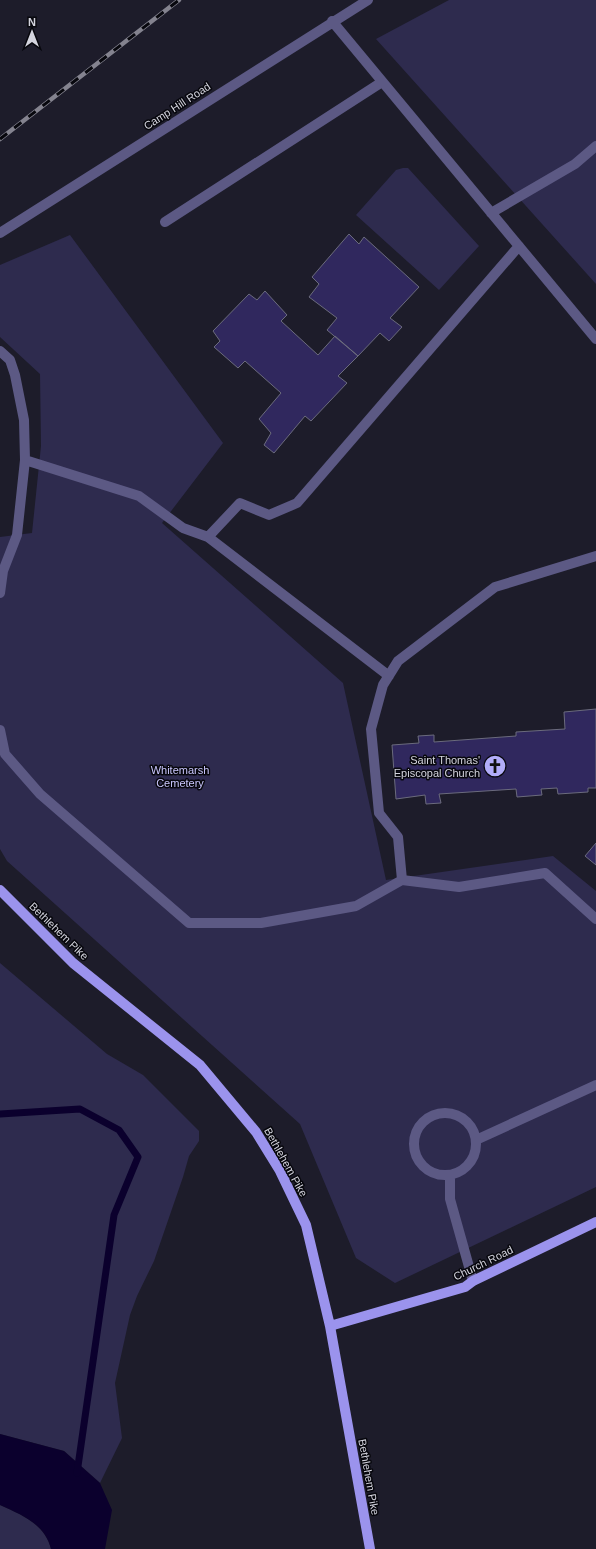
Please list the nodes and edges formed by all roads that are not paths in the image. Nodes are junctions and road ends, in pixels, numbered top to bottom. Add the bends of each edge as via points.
1 (368, 0) edge
2 (332, 21) junction
3 (382, 82) junction
4 (596, 146) edge
5 (491, 213) junction
6 (165, 222) dead end
7 (0, 233) edge
8 (519, 246) junction
9 (596, 339) edge
10 (0, 351) edge
11 (25, 460) junction
12 (208, 537) junction
13 (596, 556) edge
14 (0, 593) edge
15 (389, 676) junction
16 (0, 730) edge
17 (402, 880) junction
18 (0, 890) edge
19 (596, 919) edge
20 (596, 1085) edge
21 (476, 1140) junction
22 (450, 1175) junction
23 (596, 1222) edge
24 (474, 1281) junction
25 (330, 1326) junction
26 (370, 1549) edge

1 - 2 street, Camp Hill Road
2 - 3 street
2 - 7 street, Camp Hill Road
3 - 5 street
3 - 6 street
4 - 5 street via 575,164
5 - 8 street
8 - 9 street
8 - 12 street via 298,503 270,516 240,503
10 - 11 street via 10,360 15,375 24,420
11 - 12 street via 139,496 183,528
11 - 14 street via 16,534
12 - 15 street
13 - 15 street via 495,587 398,660
15 - 17 street via 383,685 371,728 379,813 398,837
16 - 17 street via 5,754 40,794 189,923 261,923 356,906
17 - 19 street via 460,887 545,873
18 - 25 main road, Bethlehem Pike via 73,963 200,1066 256,1132 280,1171 306,1226
20 - 21 street
21 - 22 street via 476,1149 470,1162 460,1172
21 - 22 street via 467,1121 448,1112 427,1118 420,1125 414,1145 421,1164 439,1175
22 - 24 street via 450,1199
23 - 24 main road, Church Road
24 - 25 main road, Church Road via 464,1287
25 - 26 main road, Bethlehem Pike

